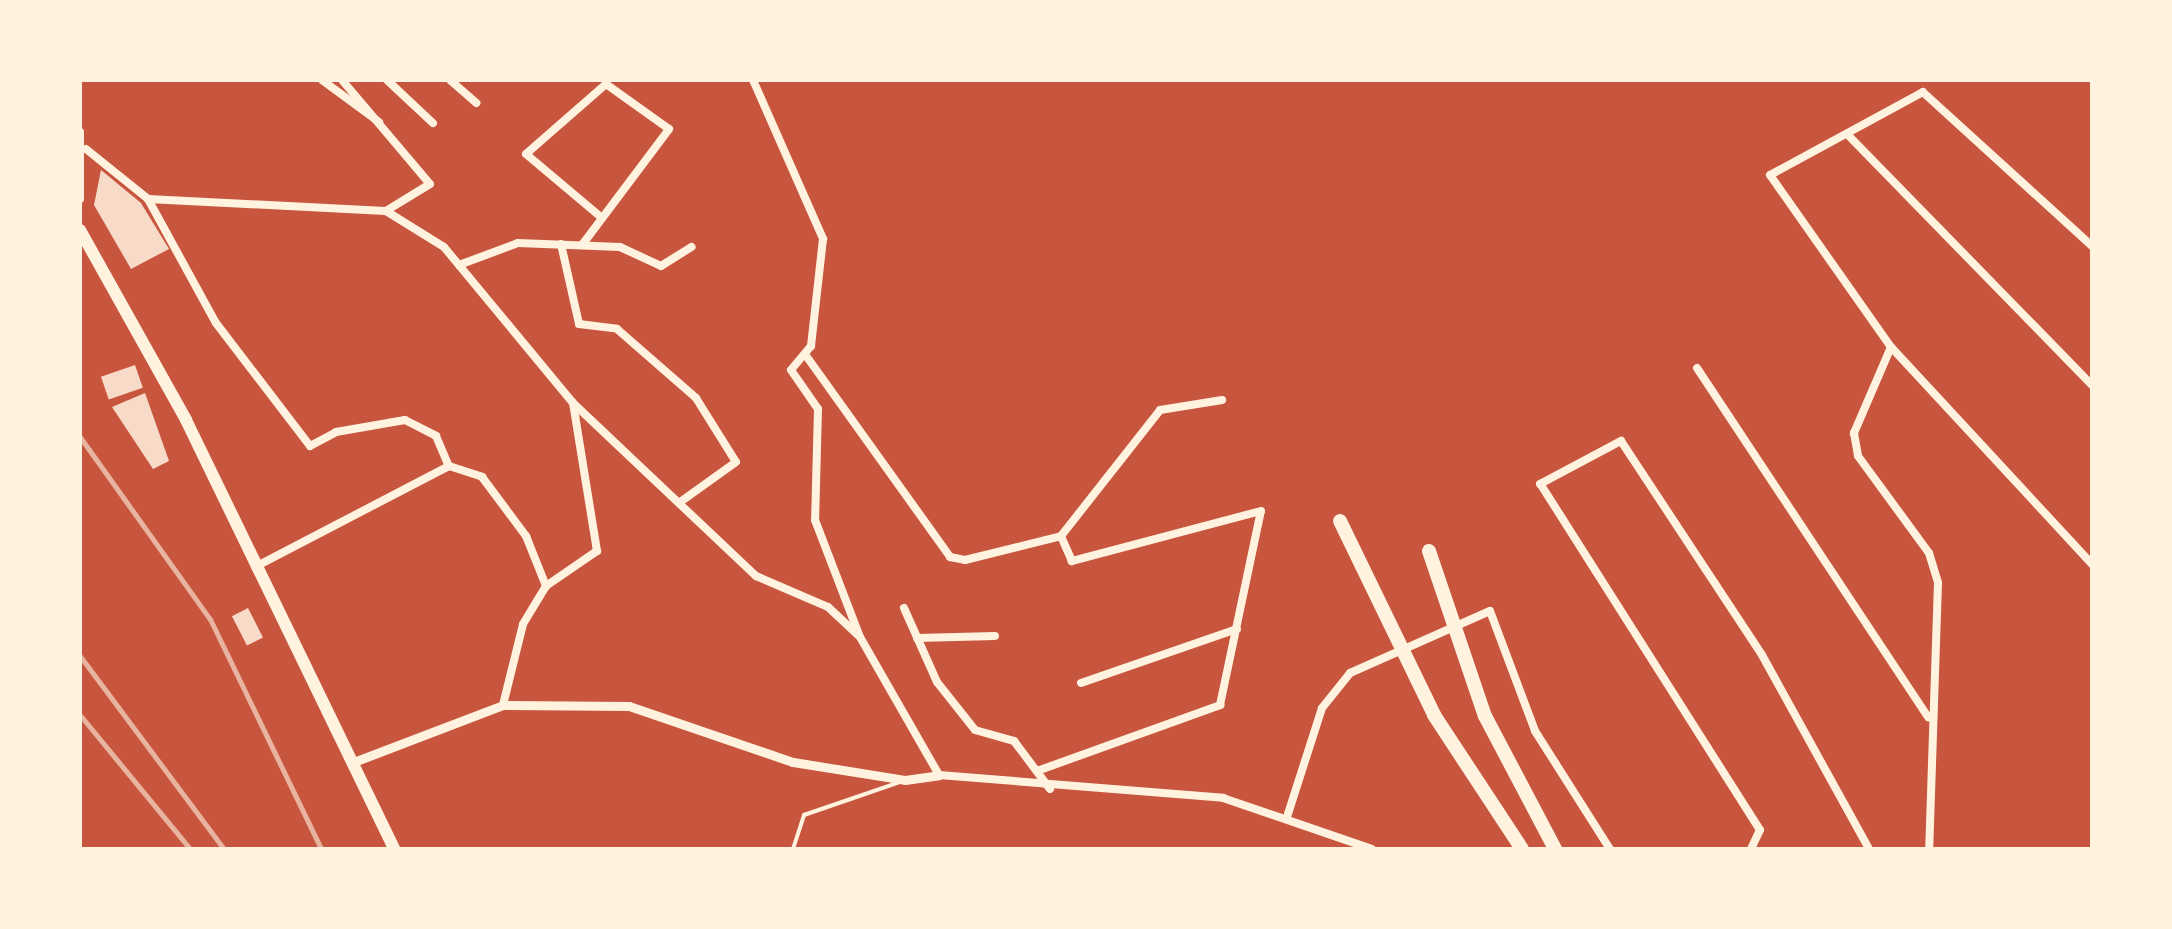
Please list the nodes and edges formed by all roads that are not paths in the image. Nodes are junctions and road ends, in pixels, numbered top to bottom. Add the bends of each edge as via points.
1 (322, 80) edge
2 (342, 80) edge
3 (387, 80) edge
4 (450, 80) edge
5 (753, 80) edge
6 (476, 103) dead end
7 (433, 123) dead end
8 (387, 128) junction
9 (80, 132) edge
10 (1847, 134) junction
11 (86, 149) junction
12 (148, 199) junction
13 (80, 200) edge
14 (386, 211) junction
15 (602, 218) dead end
16 (80, 230) edge
17 (561, 244) junction
18 (582, 245) junction
19 (2092, 246) edge
20 (692, 247) dead end
21 (459, 265) junction
22 (1891, 347) junction
23 (807, 356) junction
24 (1696, 368) dead end
25 (2092, 385) edge
26 (1222, 400) dead end
27 (573, 403) junction
28 (449, 466) junction
29 (679, 503) junction
30 (1340, 521) dead end
31 (1061, 536) junction
32 (1429, 551) dead end
33 (2092, 564) edge
34 (255, 567) junction
35 (546, 586) junction
36 (904, 608) dead end
37 (1238, 629) junction
38 (995, 636) dead end
39 (860, 637) junction
40 (917, 638) junction
41 (1081, 683) dead end
42 (503, 706) junction
43 (1928, 717) junction
44 (351, 762) junction
45 (1037, 771) junction
46 (939, 775) junction
47 (905, 780) junction
48 (1050, 789) junction
49 (1498, 814) junction
50 (1287, 817) junction
51 (1334, 836) junction
52 (394, 849) edge
53 (793, 849) edge
54 (1328, 849) edge
55 (1372, 849) edge
56 (1513, 849) edge
57 (1522, 849) edge
58 (1555, 849) edge
59 (1610, 849) edge
60 (1751, 849) edge
61 (1869, 849) edge
62 (1929, 849) edge

1 - 8 street
2 - 8 street
3 - 7 street
4 - 6 street
5 - 23 street via 823,239
8 - 14 street via 430,184
9 - 11 street
10 - 19 street via 1923,92
10 - 22 street via 1770,175
10 - 25 street
11 - 12 street
11 - 13 street
12 - 14 street
12 - 28 street via 216,323 310,446 405,420 436,436
14 - 21 street
15 - 18 street via 539,173 526,154 606,84 669,130
16 - 34 highway via 155,360
17 - 18 street
17 - 21 street via 518,243
17 - 29 street via 578,324 617,329 696,398 736,462
18 - 20 street via 620,246 661,266
21 - 27 street
22 - 33 street
22 - 43 street via 1854,433 1858,456 1929,552 1938,583
23 - 31 street via 950,557
23 - 39 street via 791,370 818,410 815,520
24 - 43 street
26 - 31 street via 1160,410
27 - 29 street
27 - 35 street via 596,551
28 - 34 street
28 - 35 street via 482,476 526,536
29 - 39 street via 756,576 828,607
30 - 49 highway via 1407,665
31 - 37 street via 1072,560 1261,511
32 - 58 highway via 1461,653
34 - 44 highway
35 - 42 street via 523,624
36 - 40 street
37 - 41 street
37 - 45 street via 1220,705
38 - 40 street
39 - 46 street
40 - 45 street via 975,730 1014,741
42 - 44 street
42 - 47 street via 629,706 793,762
43 - 62 street
44 - 52 highway
45 - 48 street
46 - 47 street
46 - 48 street
47 - 53 lane via 804,814
48 - 50 street via 1223,798
49 - 56 highway
49 - 57 highway
50 - 51 street
50 - 59 street via 1322,708 1350,673 1490,611 1534,732
51 - 54 street
51 - 55 street
60 - 61 street via 1760,830 1540,484 1621,441 1762,655

